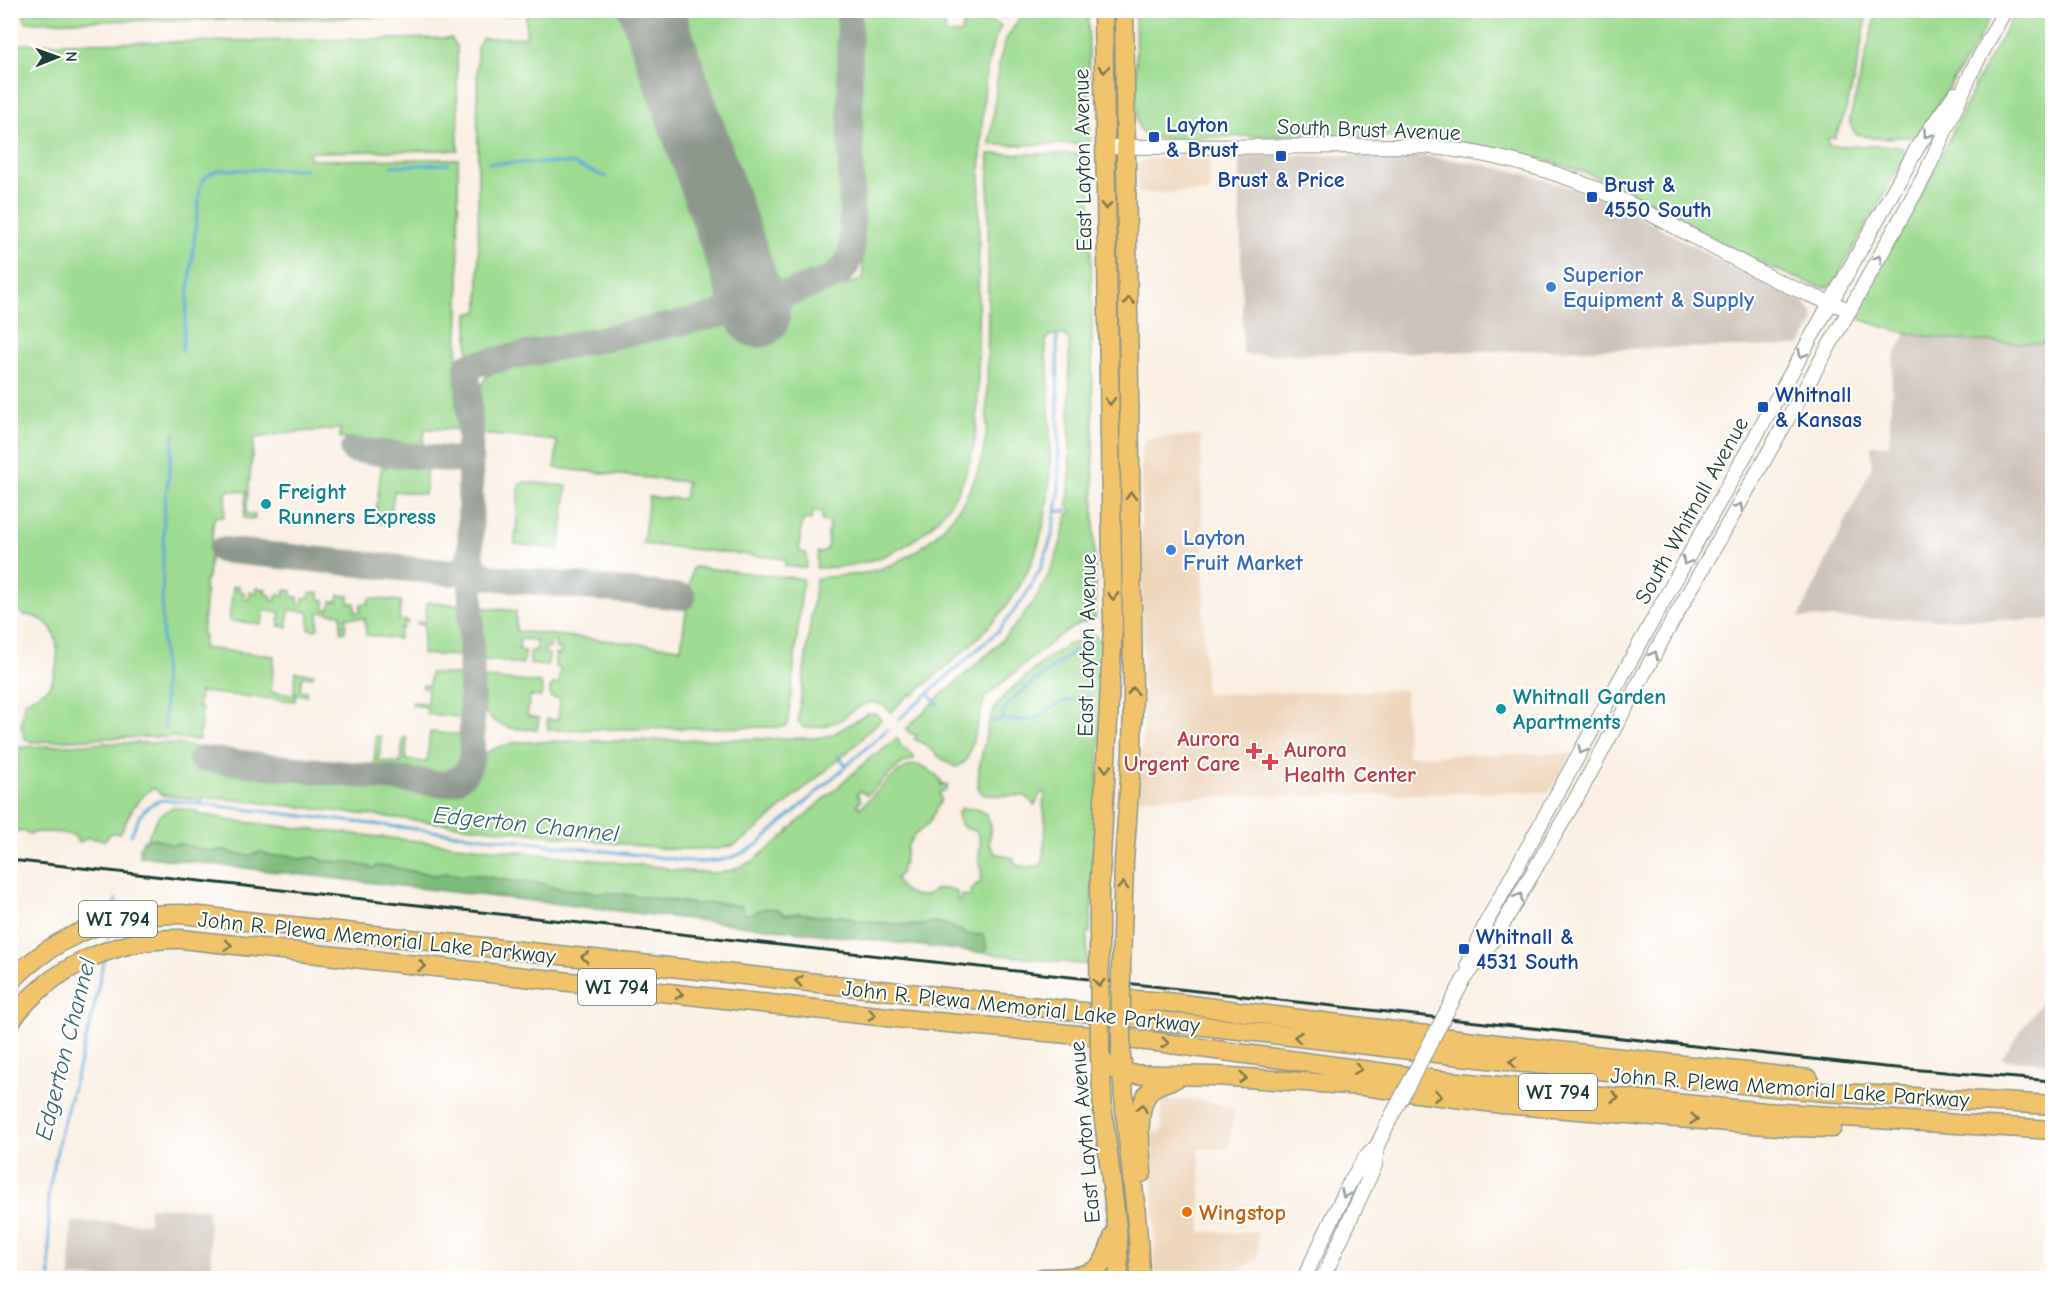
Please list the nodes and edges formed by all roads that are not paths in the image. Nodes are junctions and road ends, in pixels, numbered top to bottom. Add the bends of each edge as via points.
1 (1103, 10) edge
2 (1124, 10) edge
3 (2005, 10) edge
4 (1972, 69) junction
5 (1106, 147) junction
6 (1126, 147) junction
7 (1831, 303) junction
8 (1850, 310) junction
9 (1702, 532) junction
10 (1720, 542) junction
11 (1462, 981) junction
12 (10, 982) edge
13 (1131, 997) junction
14 (10, 1022) edge
15 (1100, 1025) junction
16 (1100, 1060) junction
17 (1122, 1066) junction
18 (1184, 1076) junction
19 (2052, 1105) edge
20 (2052, 1131) edge
21 (1377, 1146) junction
22 (1117, 1228) junction
23 (1139, 1238) junction
24 (1042, 1278) edge
25 (1119, 1278) edge
26 (1130, 1278) edge
27 (1140, 1278) edge
28 (1304, 1278) edge
29 (1323, 1278) edge

1 -> 5 main road, East Layton Avenue
2 - 6 main road, East Layton Avenue
3 - 4 street, South Whitnall Avenue
4 -> 7 street, South Whitnall Avenue via 1920,143
8 -> 4 street, South Whitnall Avenue via 1925,174
5 - 6 street, South Brust Avenue
5 -> 15 main road, East Layton Avenue, bridge via 1113,626 1099,896
6 - 7 street, South Brust Avenue via 1423,147 1475,153 1562,176 1611,195 1762,273
13 -> 6 main road, East Layton Avenue, bridge via 1121,969 1133,696
7 - 8 street, South Brust Avenue
7 -> 9 street, South Whitnall Avenue
10 -> 8 street, South Whitnall Avenue
9 - 10 street
9 -> 11 street, South Whitnall Avenue via 1485,925
11 -> 10 street, South Whitnall Avenue via 1496,936
11 - 21 street, South Whitnall Avenue, bridge
19 -> 12 main road, John R. Plewa Memorial Lake Parkway / WI 794 via 1824,1092 1514,1062 181,914 135,916 82,931 58,943
13 - 15 main road via 1108,1011
13 - 17 main road, East Layton Avenue, bridge
13 - 19 main road via 1505,1045
14 -> 20 main road, John R. Plewa Memorial Lake Parkway / WI 794 via 51,981 79,964 112,950 170,939 914,1020 1156,1042 1469,1083 1766,1112
15 - 16 main road, East Layton Avenue, bridge
16 - 17 main road via 1109,1066
16 - 22 main road, East Layton Avenue
16 - 26 main road via 1119,1163
17 - 18 main road
17 - 23 main road, East Layton Avenue
18 -> 20 main road via 1363,1086 1503,1104 1790,1127
23 -> 18 main road via 1144,1209 1140,1113 1143,1100 1151,1089
21 -> 28 street, South Whitnall Avenue via 1350,1182
21 - 29 street, South Whitnall Avenue via 1375,1165
22 - 24 main road via 1099,1267 1086,1274
22 - 25 main road, East Layton Avenue
23 - 27 main road, East Layton Avenue

